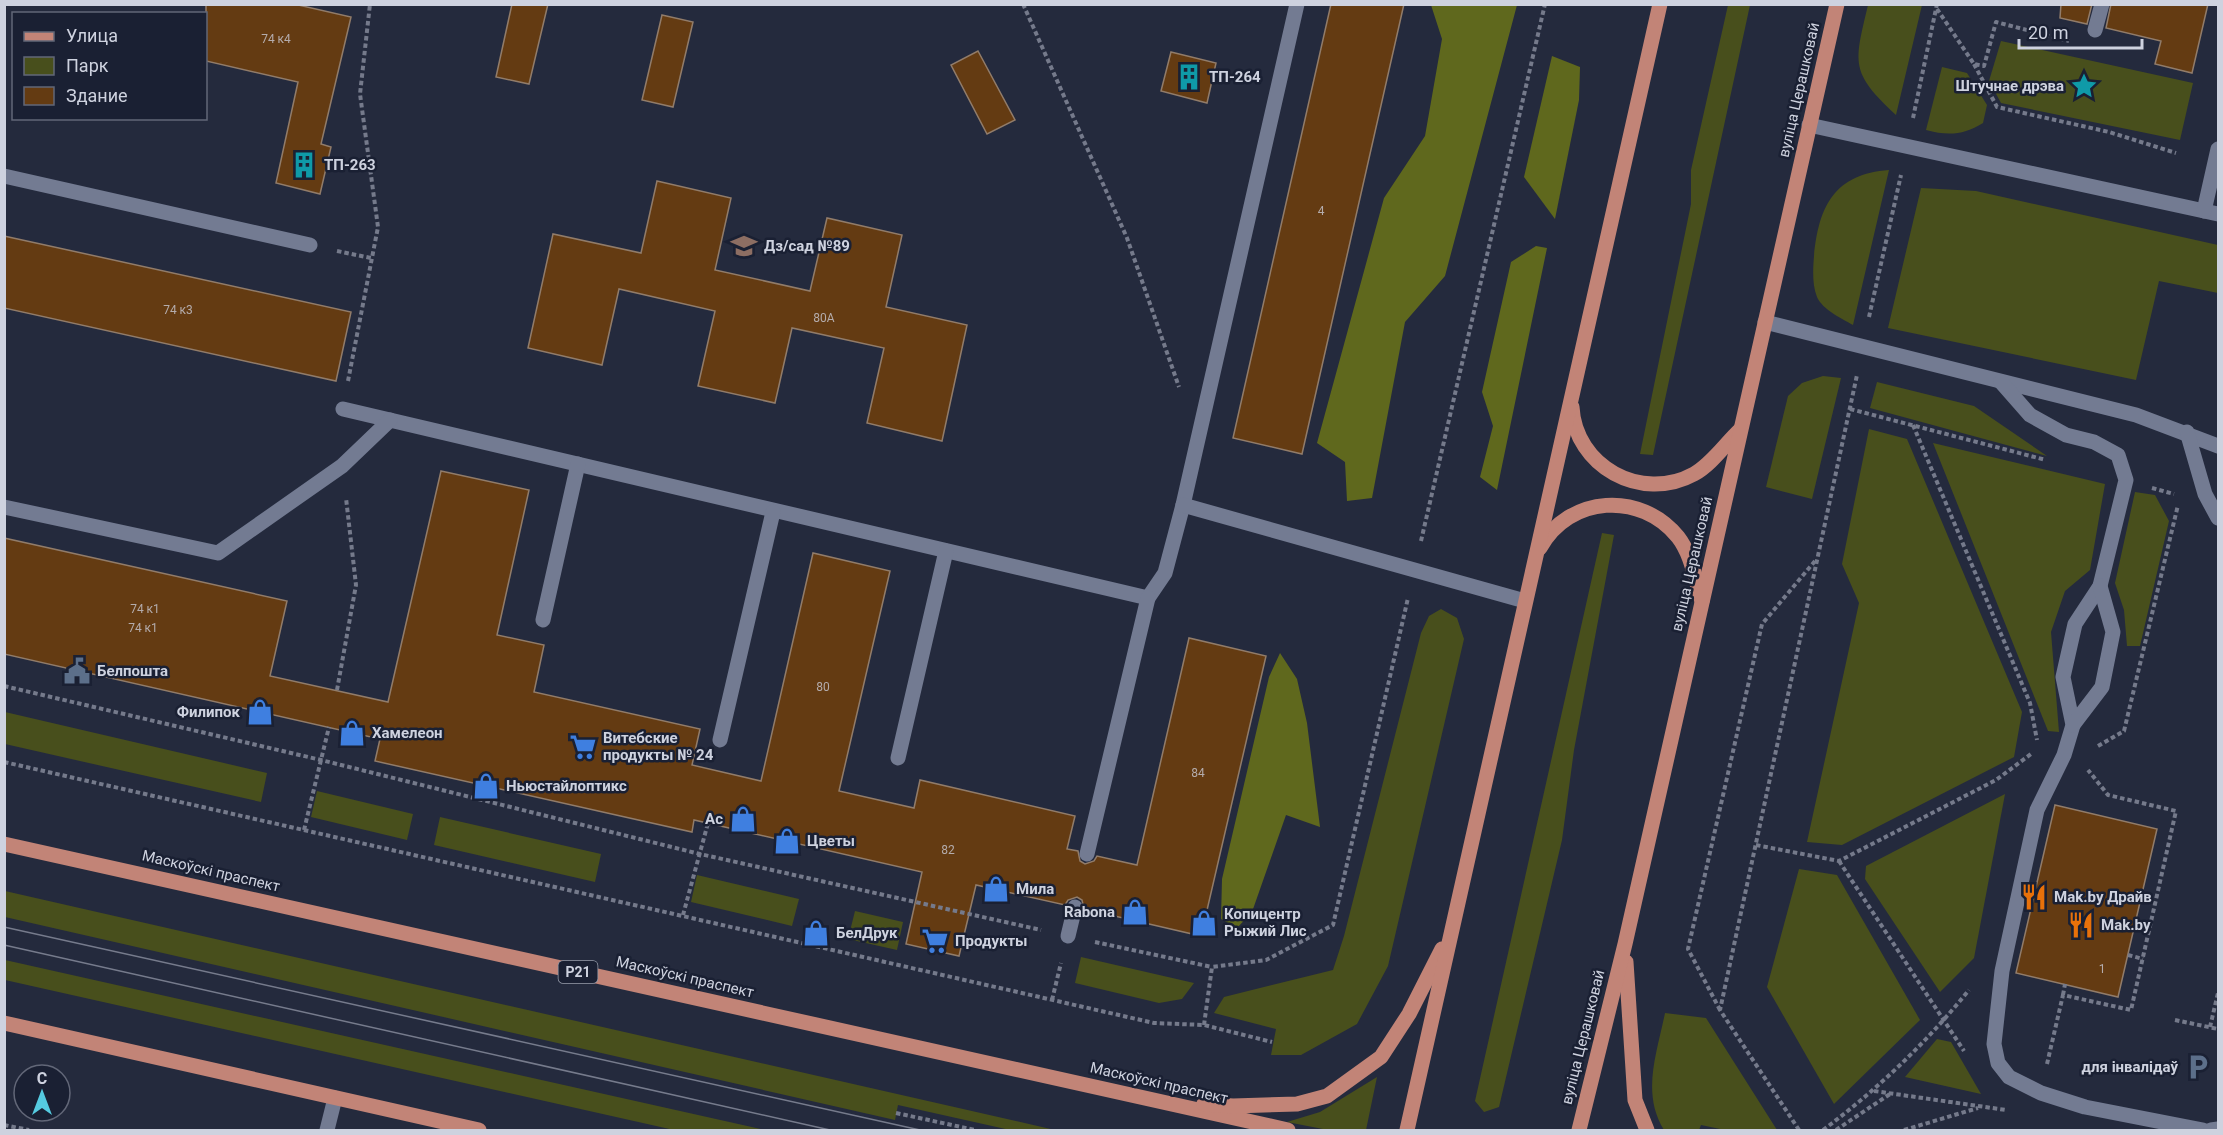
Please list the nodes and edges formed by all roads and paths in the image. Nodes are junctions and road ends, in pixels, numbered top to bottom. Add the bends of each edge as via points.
1 (370, 4) edge
2 (1023, 4) edge
3 (1297, 4) edge
4 (1660, 4) edge
5 (1836, 4) edge
6 (2102, 4) edge
7 (1937, 6) edge
8 (2095, 30) joint
9 (1974, 64) junction
10 (1809, 125) junction
11 (1907, 148) junction
12 (2218, 149) edge
13 (2176, 153) dead end
14 (4, 176) edge
15 (2211, 212) edge
16 (310, 245) joint
17 (371, 258) junction
18 (1765, 322) junction
19 (1863, 348) junction
20 (2001, 382) junction
21 (1182, 395) dead end
22 (1571, 398) junction
23 (343, 409) joint
24 (1850, 409) junction
25 (390, 420) junction
26 (1913, 425) junction
27 (1740, 430) junction
28 (2187, 432) junction
29 (2218, 446) edge
30 (2048, 460) dead end
31 (578, 464) junction
32 (342, 466) junction
33 (2126, 480) junction
34 (2180, 496) dead end
35 (1183, 505) junction
36 (4, 507) edge
37 (773, 512) junction
38 (2218, 518) edge
39 (945, 551) junction
40 (1535, 558) junction
41 (1818, 558) junction
42 (2100, 586) junction
43 (1148, 598) junction
44 (1525, 601) junction
45 (1702, 601) junction
46 (543, 620) dead end
47 (4, 686) edge
48 (336, 690) dead end
49 (2073, 725) junction
50 (329, 727) dead end
51 (720, 740) dead end
52 (898, 758) dead end
53 (321, 760) junction
54 (4, 762) edge
55 (2083, 765) dead end
56 (711, 812) dead end
57 (304, 830) junction
58 (4, 843) edge
59 (1756, 845) junction
60 (700, 854) junction
61 (1087, 854) dead end
62 (1839, 861) junction
63 (1075, 907) dead end
64 (683, 915) junction
65 (1452, 929) junction
66 (1068, 936) junction
67 (1624, 944) junction
68 (2128, 955) dead end
69 (2143, 959) junction
70 (1212, 967) dead end
71 (2065, 984) dead end
72 (2218, 993) edge
73 (2062, 994) junction
74 (1052, 1000) junction
75 (1720, 1010) junction
76 (2175, 1020) dead end
77 (1944, 1021) junction
78 (4, 1023) edge
79 (2210, 1027) junction
80 (2218, 1029) edge
81 (1272, 1042) dead end
82 (1969, 1057) dead end
83 (2045, 1072) dead end
84 (1873, 1091) junction
85 (1890, 1094) junction
86 (335, 1098) junction
87 (1151, 1100) junction
88 (2000, 1101) dead end
89 (1981, 1107) junction
90 (896, 1113) dead end
91 (4, 1125) edge
92 (2218, 1129) edge
93 (30, 1131) edge
94 (327, 1131) edge
95 (479, 1131) edge
96 (975, 1131) edge
97 (1288, 1131) edge
98 (1407, 1131) edge
99 (1579, 1131) edge
100 (1647, 1131) edge
101 (1799, 1131) edge
102 (1823, 1131) edge
103 (1836, 1131) edge
104 (1904, 1131) edge
105 (2203, 1131) edge
106 (2211, 1131) edge

1 - 17 path via 360,94 378,226
2 - 21 path via 1128,238
3 - 35 lane
4 - 22 main road
5 - 10 main road, вуліца Церашковай
6 - 8 lane
7 - 9 path
7 - 11 path
8 - 9 path via 2076,43 1996,22 1984,66
9 - 13 path via 1997,107 2109,132
10 - 11 lane
10 - 18 main road, вуліца Церашковай
11 - 15 lane
11 - 19 path
12 - 15 lane
14 - 16 lane
16 - 17 path
17 - 23 path
18 - 19 lane
18 - 27 main road, вуліца Церашковай
19 - 20 lane
19 - 24 path
20 - 28 lane via 2136,415
20 - 33 lane via 2030,415 2066,435 2094,442 2118,455
22 - 27 main road via 1572,418 1588,453 1610,472 1637,483 1677,482 1695,473
22 - 40 main road
23 - 25 lane
24 - 26 path
24 - 41 path
25 - 31 lane
25 - 32 lane
26 - 30 path
26 - 62 path via 2030,703 2039,748 1996,780
27 - 45 main road, вуліца Церашковай
28 - 29 lane
28 - 38 lane via 2205,494
31 - 37 lane
31 - 46 lane
32 - 36 lane via 218,553
32 - 48 path via 356,585
33 - 34 path
33 - 42 lane
35 - 43 lane via 1165,573
35 - 44 lane
37 - 39 lane
37 - 51 lane
39 - 43 lane
39 - 52 lane
40 - 44 main road
40 - 45 main road via 1546,537 1563,521 1606,504 1629,506 1649,512 1680,539 1690,558
41 - 59 path
41 - 75 path via 1762,624 1688,949
42 - 49 lane via 2075,624 2063,677
42 - 49 lane via 2113,632 2102,687
43 - 61 lane
44 - 65 main road
45 - 67 main road, вуліца Церашковай
47 - 53 path
49 - 105 lane via 2064,755 2037,810 2002,971 1994,1044 1998,1063 2009,1077 2041,1093 2085,1107
50 - 53 path
53 - 57 path
53 - 60 path
54 - 57 path
55 - 69 path via 2108,795 2176,811
56 - 60 path
57 - 64 path
58 - 87 main road, Маскоўскі праспект / Р21
59 - 62 path
59 - 75 path
60 - 64 path
60 - 66 path
62 - 77 path
63 - 66 lane
64 - 74 path
65 - 87 main road via 1382,1058 1327,1096 1297,1104 1233,1106
65 - 98 main road
66 - 70 path
66 - 74 path
67 - 99 main road, вуліца Церашковай
67 - 100 main road via 1635,1100
68 - 69 path
69 - 73 path via 2131,1010
71 - 73 path
72 - 79 path
73 - 83 path
74 - 81 path via 1155,1023 1204,1025
75 - 101 path
76 - 79 path
77 - 82 path
77 - 84 path
78 - 86 main road
79 - 80 path
84 - 85 path
84 - 102 path
85 - 89 path
85 - 103 path
86 - 94 lane
86 - 95 main road
87 - 97 main road, Маскоўскі праспект / Р21
88 - 89 path via 2006,1110
89 - 104 path
90 - 96 path
91 - 93 path
92 - 106 lane

